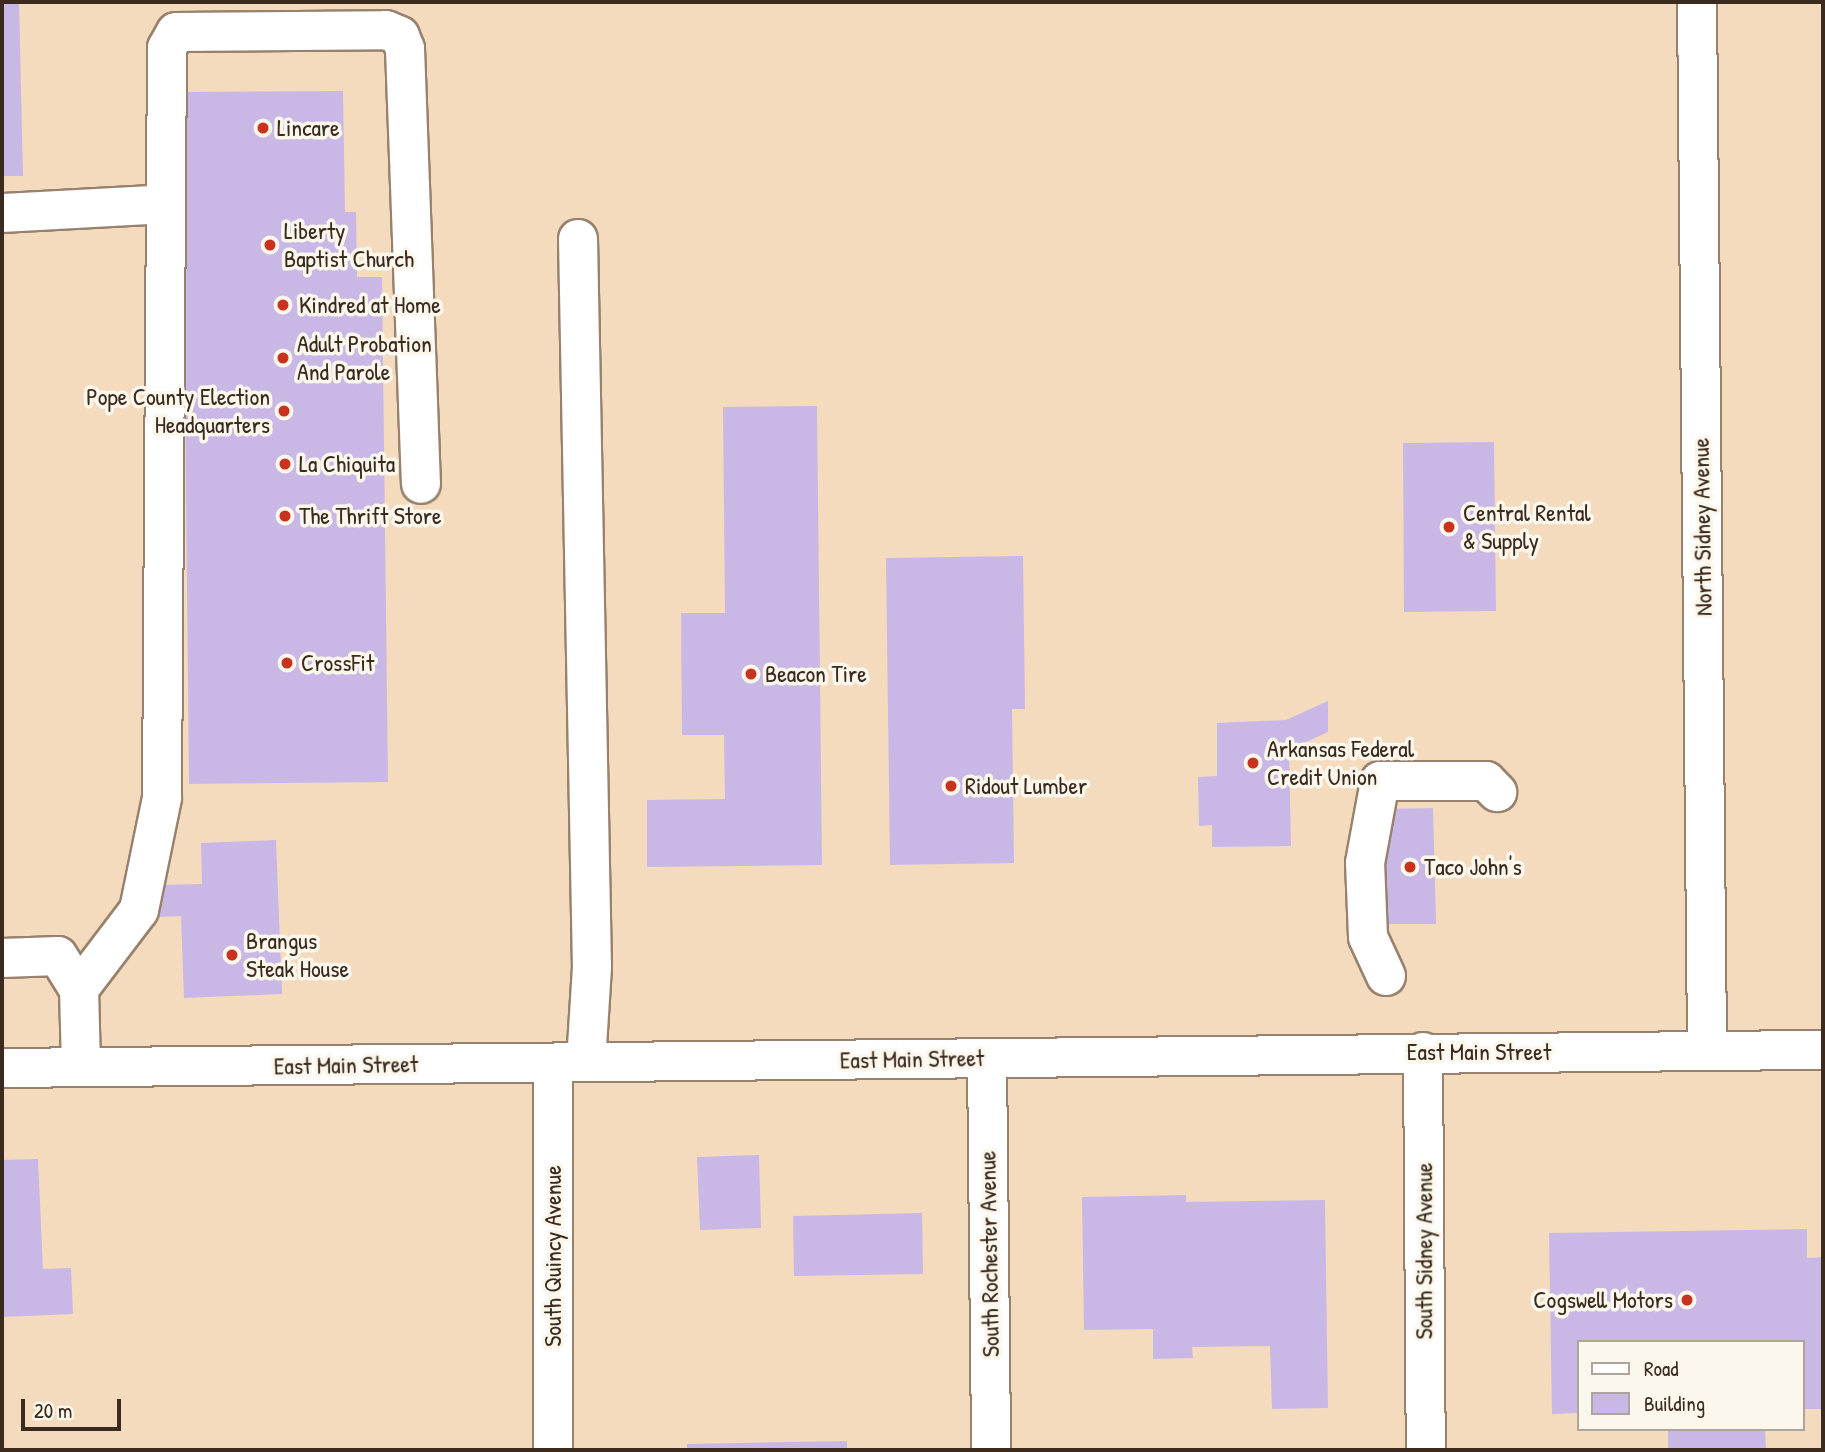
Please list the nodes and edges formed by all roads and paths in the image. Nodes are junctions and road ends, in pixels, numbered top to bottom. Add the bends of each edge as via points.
1 (1697, 2) edge
2 (166, 204) junction
3 (2, 213) edge
4 (578, 239) dead end
5 (421, 484) dead end
6 (1497, 792) dead end
7 (2, 958) edge
8 (1386, 976) dead end
9 (79, 989) junction
10 (1823, 1050) edge
11 (1707, 1051) junction
12 (1423, 1052) junction
13 (986, 1058) junction
14 (570, 1062) junction
15 (2, 1068) edge
16 (81, 1068) junction
17 (553, 1450) edge
18 (991, 1450) edge
19 (1426, 1450) edge

1 - 11 street, North Sidney Avenue
2 - 3 street
2 - 5 street via 167,48 176,32 386,30 400,36 405,49
2 - 9 street via 162,798 139,910
4 - 14 street, South Quincy Avenue via 592,967
6 - 8 street via 1486,781 1380,780 1365,863 1368,937
7 - 9 street via 58,956
9 - 16 street
10 - 11 street, East Main Street
11 - 12 street, East Main Street
12 - 13 street, East Main Street
12 - 19 street, South Sidney Avenue
13 - 14 street, East Main Street
13 - 18 street, South Rochester Avenue
14 - 16 street, East Main Street
14 - 17 street, South Quincy Avenue
15 - 16 street, East Main Street

